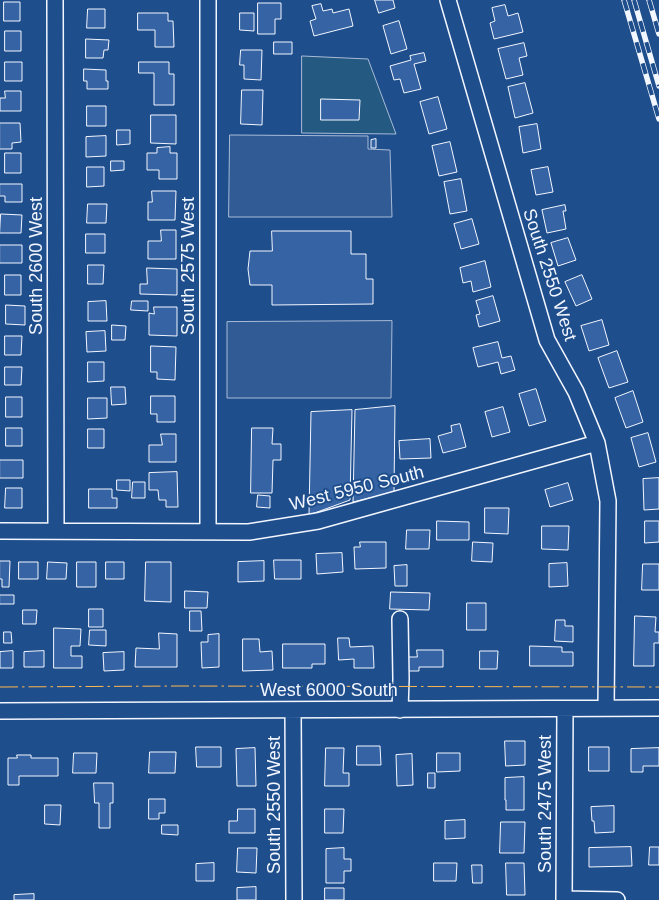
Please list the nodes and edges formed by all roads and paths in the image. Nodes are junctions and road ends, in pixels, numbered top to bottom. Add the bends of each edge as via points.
1 (55, 0) edge
2 (208, 0) edge
3 (448, 0) edge
4 (597, 443) junction
5 (0, 531) edge
6 (56, 531) junction
7 (208, 532) junction
8 (400, 619) dead end
9 (606, 708) junction
10 (659, 708) edge
11 (565, 709) junction
12 (293, 710) junction
13 (400, 710) junction
14 (0, 711) edge
15 (564, 899) edge
16 (294, 900) edge
17 (617, 900) edge

1 - 6 street, South 2600 West
2 - 7 street, South 2575 West
3 - 4 street, South 2550 West via 547,340 576,392
4 - 7 street, West 5950 South via 318,521 249,532
4 - 9 street, South 2550 West via 608,501
5 - 6 street, West 5950 South
6 - 7 street, West 5950 South
8 - 13 street
9 - 10 street, West 6000 South
9 - 11 street, West 6000 South
11 - 13 street, West 6000 South
11 - 15 street, South 2475 West
12 - 13 street, West 6000 South
12 - 14 street, West 6000 South
12 - 16 street, South 2550 West
15 - 17 street

